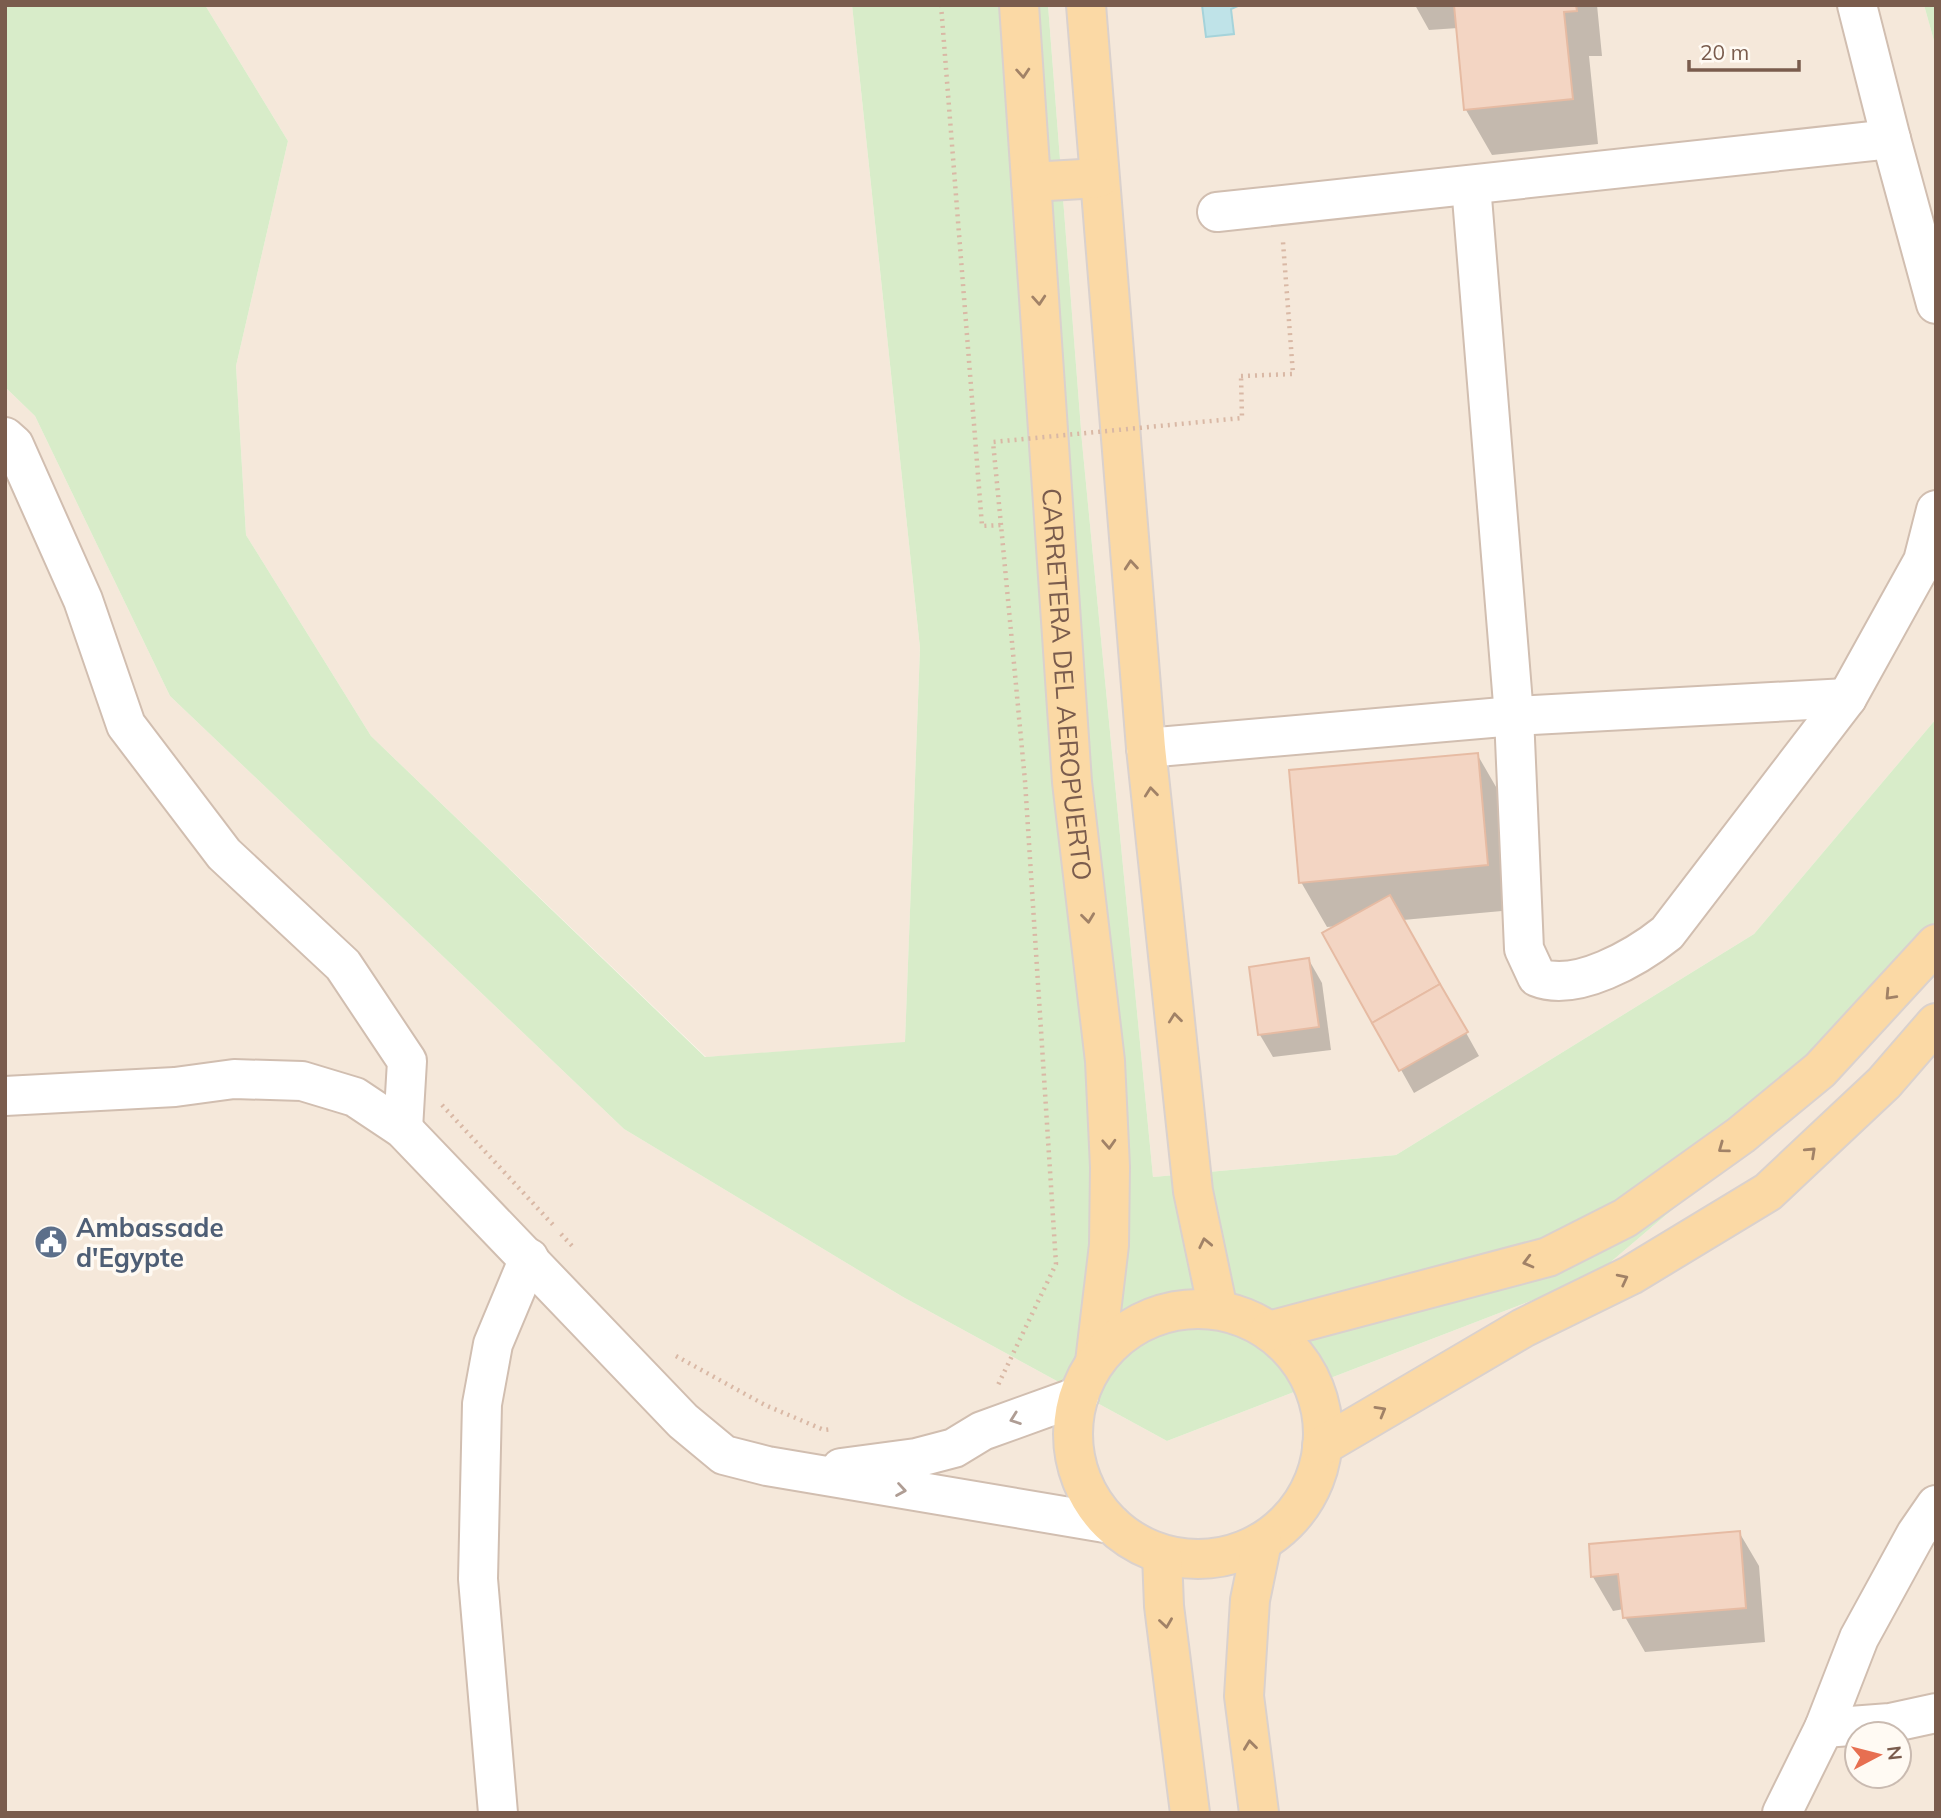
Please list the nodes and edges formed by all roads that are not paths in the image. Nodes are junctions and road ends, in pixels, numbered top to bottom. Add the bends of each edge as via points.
1 (1019, 5) edge
2 (1086, 5) edge
3 (1857, 5) edge
4 (1891, 139) junction
5 (1099, 178) junction
6 (1031, 182) junction
7 (1471, 186) junction
8 (1217, 212) dead end
9 (1936, 304) edge
10 (5, 437) edge
11 (1936, 510) edge
12 (1847, 698) junction
13 (1514, 716) junction
14 (1146, 748) junction
15 (1936, 944) edge
16 (1936, 1023) edge
17 (5, 1096) edge
18 (403, 1129) junction
19 (529, 1258) junction
20 (1218, 1310) junction
21 (1269, 1331) junction
22 (1095, 1362) junction
23 (1079, 1396) junction
24 (1322, 1446) junction
25 (811, 1471) junction
26 (1936, 1505) edge
27 (1111, 1524) junction
28 (1262, 1542) junction
29 (1162, 1555) junction
30 (1936, 1713) edge
31 (1824, 1728) junction
32 (498, 1813) edge
33 (1190, 1813) edge
34 (1259, 1813) edge
35 (1782, 1813) edge

1 -> 6 main road, CARRETERA DEL AEROPUERTO
2 - 5 main road
3 - 4 street
4 - 7 street
4 - 9 street
5 - 6 main road
14 -> 5 main road
6 -> 22 main road, CARRETERA DEL AEROPUERTO via 1072,782 1105,1062 1109,1245
7 - 8 street
7 - 13 street
10 - 18 street via 14,445 83,600 126,725 224,854 342,965 407,1061
11 - 12 street via 1923,561
12 - 13 street
12 - 13 street via 1667,933 1643,952 1612,967 1588,976 1546,981 1530,967 1524,949
13 - 14 street
20 -> 14 main road via 1193,1191
15 -> 21 main road via 1820,1070 1741,1135 1625,1218 1548,1256
24 -> 16 main road via 1523,1328 1631,1275 1768,1192 1884,1083
17 - 18 street via 175,1087 234,1079 302,1081 355,1097
18 - 19 street
19 - 25 street via 683,1422 724,1455
19 - 32 street via 493,1344 482,1404 478,1579
20 - 21 main road
20 - 22 main road via 1195,1308 1149,1318 1129,1329
21 - 24 main road via 1293,1353 1311,1382 1320,1413
22 - 23 main road
23 -> 25 street via 982,1431 954,1448 916,1458
23 - 27 main road via 1073,1423 1074,1451 1081,1478
24 - 28 main road via 1316,1475 1303,1501 1285,1524
25 -> 27 street via 855,1483
26 - 31 street via 1859,1638
27 - 29 main road
28 - 29 main road via 1213,1559
34 -> 28 main road via 1244,1696 1250,1600
29 -> 33 main road via 1164,1606
30 - 31 street via 1890,1723
31 - 35 street

